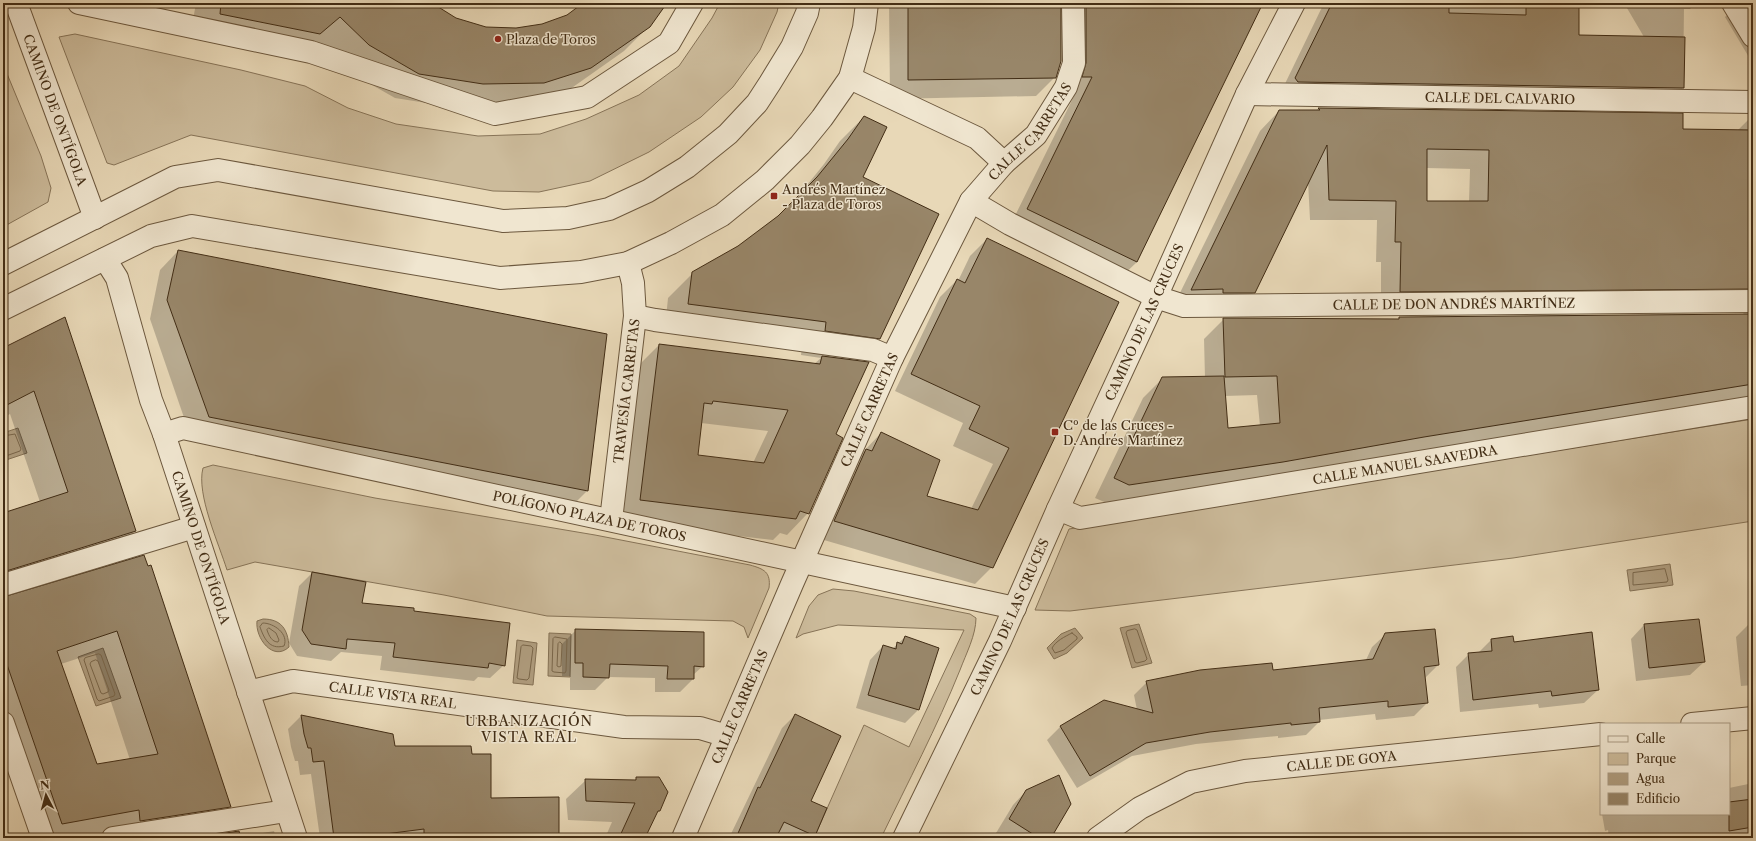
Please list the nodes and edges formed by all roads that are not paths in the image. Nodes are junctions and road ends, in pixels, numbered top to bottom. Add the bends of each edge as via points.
1 (79, 3) edge
2 (692, 3) edge
3 (808, 3) edge
4 (868, 3) edge
5 (1073, 3) edge
6 (1294, 3) edge
7 (1733, 3) edge
8 (20, 4) edge
9 (1753, 36) edge
10 (850, 78) junction
11 (1247, 94) junction
12 (1753, 102) edge
13 (1004, 163) junction
14 (971, 201) junction
15 (95, 218) junction
16 (105, 259) junction
17 (628, 263) junction
18 (3, 264) edge
19 (1156, 297) junction
20 (1753, 301) edge
21 (3, 309) edge
22 (635, 316) junction
23 (892, 358) junction
24 (1753, 407) edge
25 (164, 434) junction
26 (1058, 509) junction
27 (611, 520) junction
28 (194, 527) junction
29 (802, 561) junction
30 (3, 585) edge
31 (1015, 608) junction
32 (248, 692) junction
33 (1753, 718) edge
34 (3, 723) edge
35 (1702, 723) edge
36 (1600, 734) edge
37 (727, 736) junction
38 (286, 811) junction
39 (43, 838) edge
40 (113, 838) edge
41 (296, 838) edge
42 (683, 838) edge
43 (904, 838) edge
44 (1098, 838) edge

1 - 2 street via 311,52 495,114 587,97 669,43
3 - 15 street via 807,13 792,47 757,103 728,134 687,166 648,191 609,209 568,218 503,220 218,170 175,177
4 - 10 street
5 - 13 street, CALLE CARRETAS via 1074,63 1066,87 1036,135
6 - 11 street, CAMINO DE LAS CRUCES
7 - 9 street
8 - 15 street, CAMINO DE ONTÍGOLA
10 - 13 street via 976,138
10 - 17 street via 800,145 765,180 722,215
11 - 12 street, CALLE DEL CALVARIO
11 - 19 street, CAMINO DE LAS CRUCES
13 - 14 street, CALLE CARRETAS
14 - 19 street, CALLE DE DON ANDRÉS MARTÍNEZ via 1010,224
14 - 23 street, CALLE CARRETAS
15 - 18 street
16 - 17 street via 151,236 192,226 500,278 581,272
16 - 21 street
16 - 25 street, CAMINO DE ONTÍGOLA via 117,278 151,400
17 - 22 street, TRAVESÍA CARRETAS via 633,284
19 - 20 street, CALLE DE DON ANDRÉS MARTÍNEZ via 1184,306
19 - 26 street, CAMINO DE LAS CRUCES
22 - 23 street via 873,350
22 - 27 street, TRAVESÍA CARRETAS
23 - 29 street, CALLE CARRETAS
24 - 26 street, CALLE MANUEL SAAVEDRA via 1080,518
25 - 27 street, POLÍGONO PLAZA DE TOROS via 183,428
25 - 28 street, CAMINO DE ONTÍGOLA
26 - 31 street, CAMINO DE LAS CRUCES
27 - 29 street, POLÍGONO PLAZA DE TOROS
28 - 30 street
28 - 32 street, CAMINO DE ONTÍGOLA
29 - 31 street, POLÍGONO PLAZA DE TOROS
29 - 37 street, CALLE CARRETAS
31 - 43 street, CAMINO DE LAS CRUCES
32 - 37 street, CALLE VISTA REAL via 293,682 624,727 700,728
32 - 38 street, CAMINO DE ONTÍGOLA
33 - 35 street
34 - 39 street
36 - 44 street, CALLE DE GOYA via 1245,771 1191,782 1140,808
37 - 42 street, CALLE CARRETAS
38 - 40 street
38 - 41 street, CAMINO DE ONTÍGOLA

